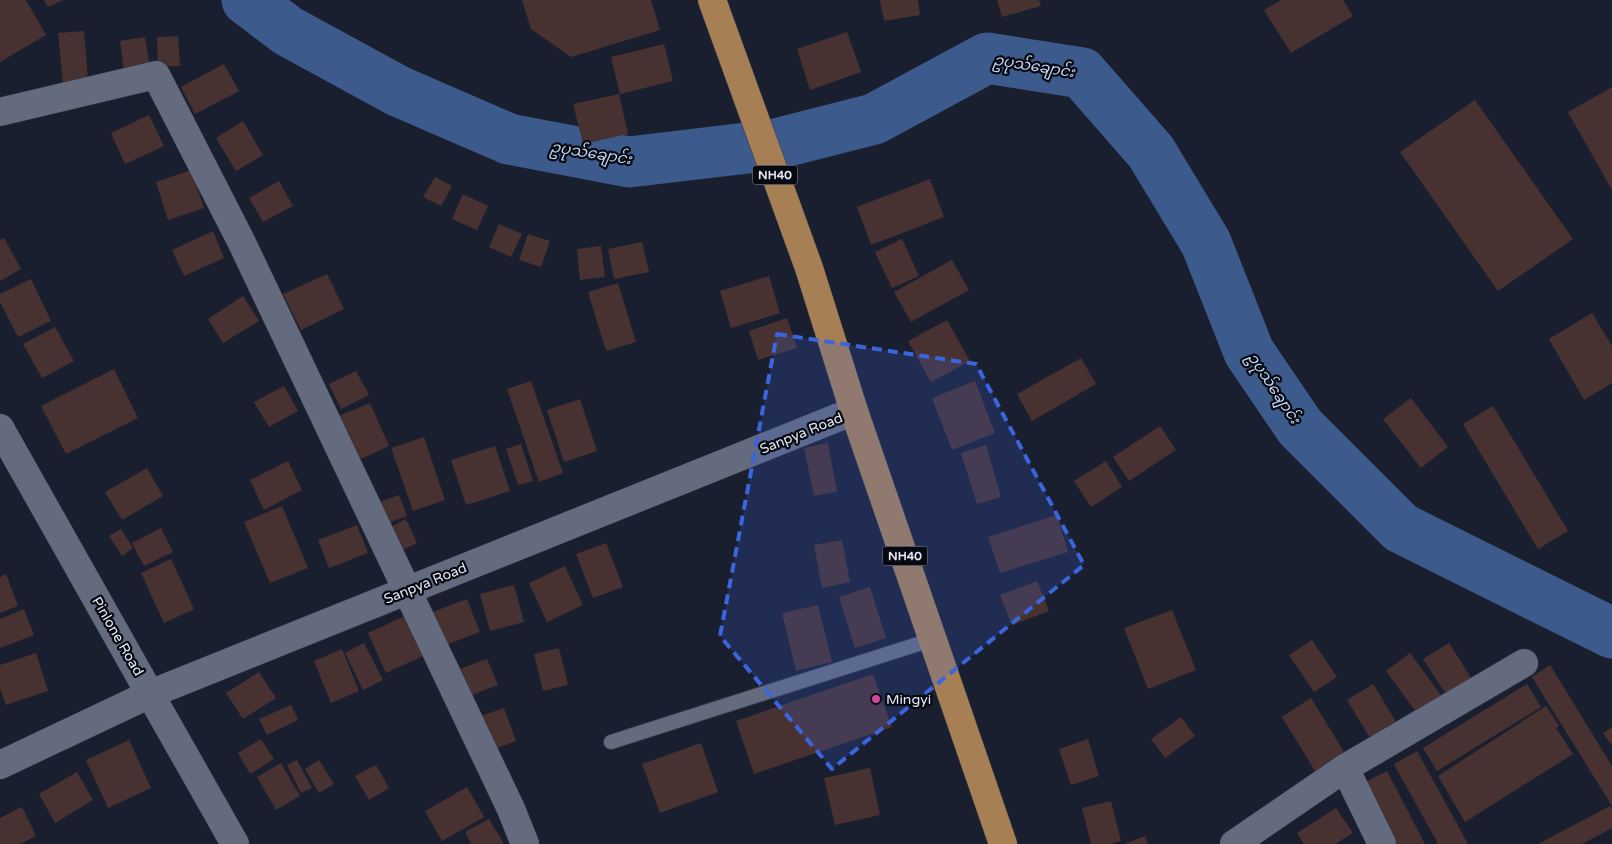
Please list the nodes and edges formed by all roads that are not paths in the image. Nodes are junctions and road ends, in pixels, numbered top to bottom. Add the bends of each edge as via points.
1 (712, 0) edge
2 (0, 112) edge
3 (854, 411) junction
4 (0, 428) edge
5 (406, 590) junction
6 (934, 639) junction
7 (1524, 663) dead end
8 (150, 694) junction
9 (611, 742) dead end
10 (0, 765) edge
11 (1345, 768) junction
12 (235, 844) edge
13 (525, 844) edge
14 (1003, 844) edge
15 (1234, 844) edge
16 (1382, 844) edge

1 - 3 highway, NH40 via 809,268
2 - 5 street via 156,75 241,241
3 - 5 street, Sanpya Road
3 - 6 highway, NH40
4 - 8 street, Pinlone Road
5 - 8 street, Sanpya Road
5 - 13 street
6 - 9 lane
6 - 14 highway, NH40
7 - 11 street
8 - 10 street, Sanpya Road
8 - 12 street, Pinlone Road
11 - 15 street
11 - 16 street

